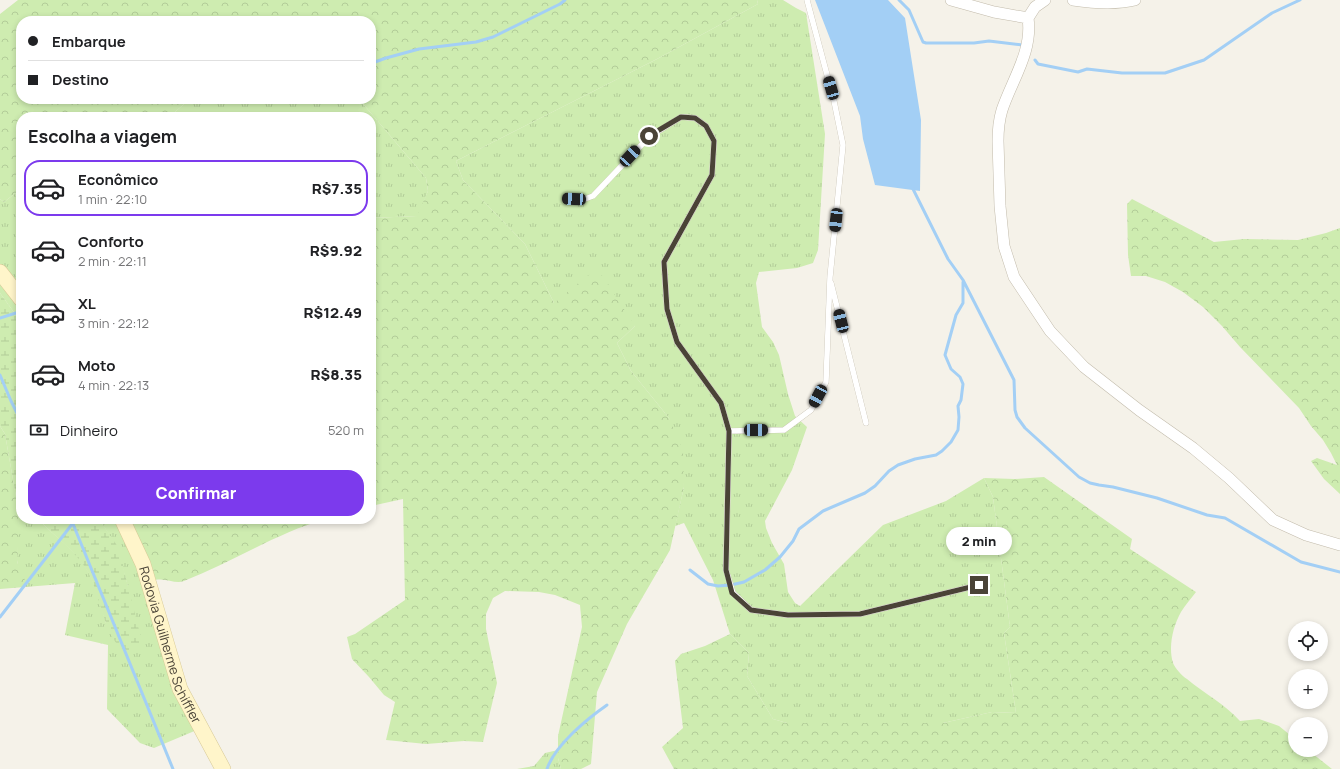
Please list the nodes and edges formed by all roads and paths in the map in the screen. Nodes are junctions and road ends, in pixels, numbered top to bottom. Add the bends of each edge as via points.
1 (807, 0) edge
2 (951, 0) edge
3 (1045, 0) edge
4 (1073, 0) edge
5 (1135, 0) edge
6 (1028, 18) junction
7 (565, 199) dead end
8 (0, 272) edge
9 (830, 276) junction
10 (16, 293) edge
11 (866, 424) dead end
12 (729, 431) junction
13 (124, 524) edge
14 (1340, 545) edge
15 (979, 585) dead end
16 (223, 769) edge

1 - 9 lane via 843,145
2 - 6 street
3 - 6 street via 1035,7
4 - 5 street via 1107,3
6 - 14 street via 1028,43 1002,111 998,135 1001,228 1014,277 1050,331 1084,367 1138,410 1194,448 1273,520 1306,535
7 - 12 lane via 582,200 593,196 649,136 681,117 695,118 706,126 714,141 712,175 664,262 667,309 677,342 721,403
8 - 10 street
9 - 11 lane
9 - 12 lane via 826,382 811,410 784,430
12 - 15 lane via 726,570 732,593 751,610 788,615 860,614
13 - 16 street, Rodovia Guilherme Schiffler via 143,564 180,689

